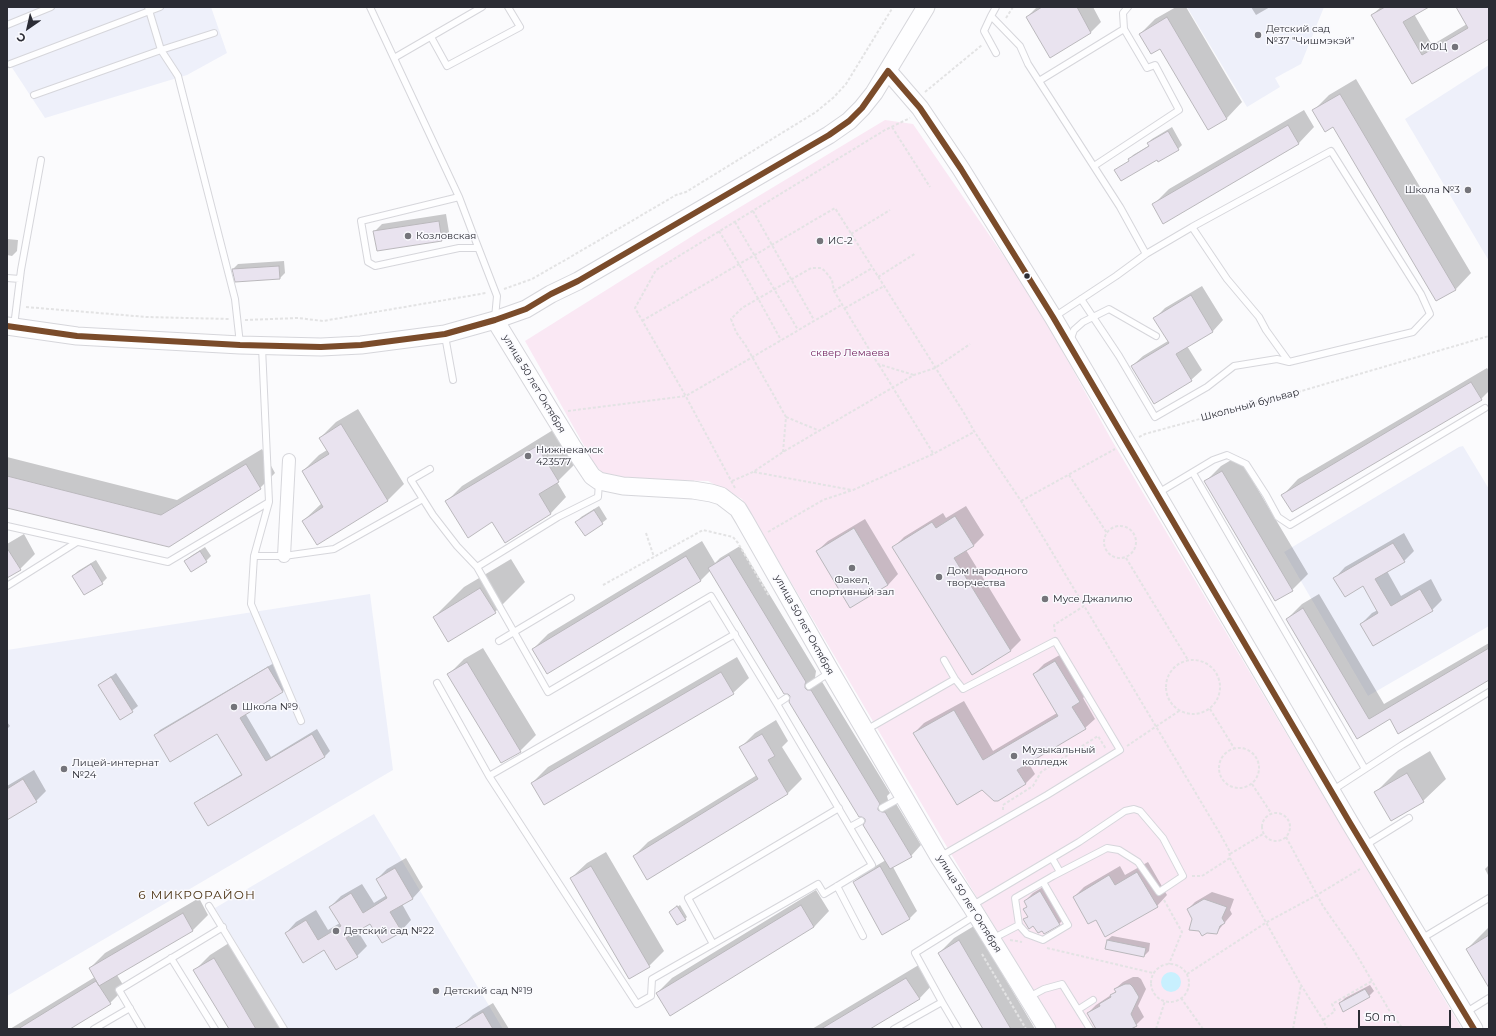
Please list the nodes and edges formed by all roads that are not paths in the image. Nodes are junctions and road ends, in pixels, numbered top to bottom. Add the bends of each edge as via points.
1 (51, 7) edge
2 (160, 7) edge
3 (370, 7) edge
4 (482, 7) edge
5 (508, 7) edge
6 (926, 7) edge
7 (996, 7) edge
8 (1128, 7) edge
9 (148, 9) edge
10 (991, 16) junction
11 (7, 25) edge
12 (1124, 29) junction
13 (214, 34) dead end
14 (431, 37) junction
15 (161, 50) junction
16 (996, 52) dead end
17 (394, 58) junction
18 (10, 64) dead end
19 (888, 71) junction
20 (1039, 81) junction
21 (34, 95) dead end
22 (41, 160) dead end
23 (1094, 166) junction
24 (458, 197) junction
25 (1192, 226) junction
26 (478, 248) junction
27 (1146, 254) junction
28 (7, 278) edge
29 (20, 279) junction
30 (1080, 299) junction
31 (1053, 317) junction
32 (1093, 317) junction
33 (495, 320) junction
34 (11, 327) edge
35 (445, 334) junction
36 (1156, 336) dead end
37 (1068, 344) junction
38 (240, 345) junction
39 (262, 346) junction
40 (1289, 362) junction
41 (453, 380) dead end
42 (1485, 408) dead end
43 (289, 460) dead end
44 (430, 470) dead end
45 (1193, 473) junction
46 (599, 481) junction
47 (1157, 494) junction
48 (423, 498) junction
49 (269, 502) junction
50 (7, 526) edge
51 (77, 542) junction
52 (254, 556) junction
53 (284, 556) junction
54 (477, 567) junction
55 (7, 586) edge
56 (571, 598) dead end
57 (514, 632) junction
58 (735, 634) junction
59 (499, 641) dead end
60 (944, 660) dead end
61 (830, 672) junction
62 (955, 679) junction
63 (437, 683) dead end
64 (808, 686) dead end
65 (1489, 692) edge
66 (786, 698) dead end
67 (777, 704) junction
68 (301, 721) dead end
69 (865, 730) junction
70 (1365, 769) junction
71 (490, 776) junction
72 (1332, 791) junction
73 (903, 796) junction
74 (839, 808) junction
75 (882, 808) dead end
76 (1409, 818) dead end
77 (861, 821) dead end
78 (850, 827) junction
79 (1364, 846) junction
80 (939, 857) junction
81 (1052, 858) junction
82 (1060, 872) junction
83 (1043, 882) junction
84 (836, 886) junction
85 (1489, 898) edge
86 (209, 906) dead end
87 (974, 910) junction
88 (1019, 925) junction
89 (222, 928) junction
90 (863, 936) dead end
91 (1421, 940) junction
92 (989, 942) junction
93 (713, 944) junction
94 (172, 958) junction
95 (1027, 997) junction
96 (1489, 998) edge
97 (1093, 1000) dead end
98 (942, 1002) junction
99 (130, 1008) junction
100 (1078, 1009) junction
101 (1465, 1013) junction
102 (94, 1029) edge
103 (142, 1029) edge
104 (215, 1029) edge
105 (284, 1029) edge
106 (894, 1029) edge
107 (958, 1029) edge
108 (1046, 1029) edge
109 (1090, 1029) edge
110 (1474, 1029) edge

1 - 11 lane
2 - 9 lane
3 - 17 lane
4 - 14 lane
5 - 14 lane via 520,27 447,66
6 - 19 street
7 - 10 lane
8 - 12 lane via 1123,13
9 - 15 lane
9 - 18 lane
10 - 16 lane via 984,31
10 - 20 lane via 1020,46
12 - 20 lane
12 - 23 lane via 1147,68 1155,65 1179,110
13 - 15 lane
14 - 17 lane
15 - 21 lane
15 - 38 lane via 178,76 235,299
17 - 24 lane
19 - 31 street via 914,101 961,170
19 - 33 street via 862,108 849,121 828,135 578,281 526,309
20 - 23 lane
22 - 29 lane
23 - 27 lane
24 - 26 lane
24 - 26 lane via 361,221 368,262 375,266 459,248
25 - 27 lane
25 - 40 lane via 1227,279 1259,317
25 - 40 lane via 1330,151 1421,294 1430,314 1413,332
26 - 33 lane via 497,296
27 - 30 lane
28 - 29 lane
29 - 34 lane
30 - 31 lane
30 - 32 lane
31 - 37 street
32 - 36 lane via 1110,309
32 - 37 lane via 1074,330
32 - 40 lane via 1156,417 1207,387 1234,366 1277,359
33 - 35 street
33 - 46 street, улица 50 лет Октября via 572,446 592,476
34 - 38 street via 77,336
35 - 39 street via 361,345
35 - 41 lane
37 - 47 street
38 - 39 street
39 - 49 lane
42 - 45 lane via 1290,525 1278,517 1246,464 1227,455 1213,460
43 - 53 street
44 - 48 lane via 411,480
45 - 47 lane
45 - 70 lane
46 - 54 lane via 598,497 558,517
46 - 61 street, улица 50 лет Октября via 623,486 710,493 722,496 738,509
47 - 72 street
48 - 53 lane via 334,549
48 - 54 lane via 457,546
49 - 51 lane via 168,562
49 - 52 lane
50 - 51 lane
51 - 55 lane
52 - 53 lane
52 - 68 lane via 251,604
54 - 57 lane
56 - 57 lane
57 - 58 lane via 548,692 711,596
57 - 59 lane
58 - 67 lane
58 - 71 lane
60 - 62 lane
61 - 64 lane
61 - 69 street, улица 50 лет Октября
62 - 69 lane
62 - 80 lane via 963,689 1055,641 1120,750 1047,796
63 - 71 lane
65 - 70 lane
66 - 67 lane
67 - 74 lane
69 - 73 street, улица 50 лет Октября
70 - 72 lane
71 - 93 lane via 637,1004 651,996 652,980
72 - 79 street
73 - 75 lane
73 - 80 street, улица 50 лет Октября
74 - 78 lane
74 - 93 lane via 688,898
76 - 79 lane
77 - 78 lane
78 - 84 lane via 872,865
79 - 91 street
80 - 87 street, улица 50 лет Октября
81 - 82 lane
81 - 82 lane via 1124,811 1134,809 1140,811 1163,838 1183,876 1159,892 1138,862 1119,850 1107,848
81 - 87 lane
82 - 83 lane
83 - 88 lane via 1015,898
83 - 88 lane via 1068,925 1044,940 1026,934
84 - 90 lane
84 - 93 lane via 824,894 818,884
85 - 91 lane
86 - 89 lane
87 - 92 street, улица 50 лет Октября
87 - 98 lane via 915,953
88 - 92 lane
89 - 94 lane
89 - 105 lane
91 - 101 street
92 - 95 street, улица 50 лет Октября
94 - 99 lane via 119,990
94 - 104 lane
95 - 100 lane via 1062,984
95 - 108 street, улица 50 лет Октября
96 - 101 lane
97 - 100 lane
98 - 106 lane
98 - 107 lane
99 - 102 lane
99 - 103 lane
100 - 109 lane
101 - 110 street

